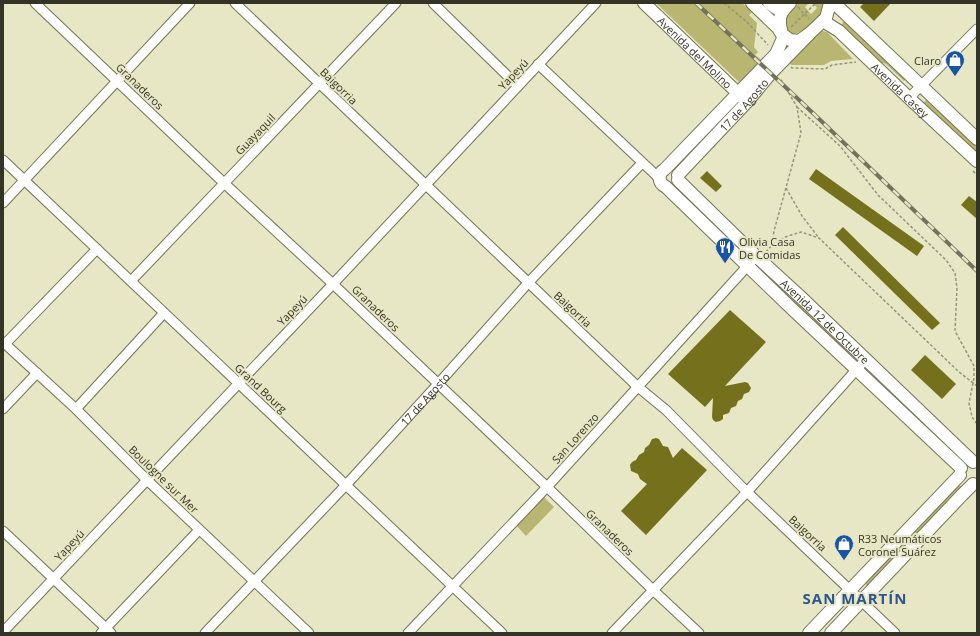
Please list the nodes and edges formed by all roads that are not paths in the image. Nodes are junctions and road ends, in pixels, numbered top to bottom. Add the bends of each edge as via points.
1 (35, 3) edge
2 (190, 3) edge
3 (235, 3) edge
4 (396, 3) edge
5 (433, 3) edge
6 (596, 3) edge
7 (644, 3) edge
8 (752, 3) edge
9 (769, 3) edge
10 (830, 3) edge
11 (834, 3) edge
12 (790, 5) edge
13 (817, 27) junction
14 (977, 29) edge
15 (783, 35) junction
16 (778, 61) junction
17 (538, 64) junction
18 (117, 80) junction
19 (319, 84) junction
20 (518, 86) junction
21 (921, 86) junction
22 (738, 93) junction
23 (909, 98) junction
24 (747, 102) junction
25 (977, 138) edge
26 (3, 160) edge
27 (642, 163) junction
28 (974, 166) edge
29 (678, 177) junction
30 (664, 178) junction
31 (25, 180) junction
32 (224, 183) junction
33 (425, 185) junction
34 (3, 203) edge
35 (97, 249) junction
36 (758, 258) junction
37 (748, 266) junction
38 (131, 281) junction
39 (528, 282) junction
40 (333, 284) junction
41 (164, 313) junction
42 (4, 343) edge
43 (866, 359) junction
44 (856, 369) junction
45 (37, 373) junction
46 (238, 383) junction
47 (438, 384) junction
48 (638, 387) junction
49 (76, 409) junction
50 (3, 410) edge
51 (975, 462) edge
52 (960, 471) junction
53 (147, 480) junction
54 (976, 483) edge
55 (346, 485) junction
56 (547, 487) junction
57 (747, 492) junction
58 (3, 530) edge
59 (199, 530) junction
60 (54, 579) junction
61 (254, 582) junction
62 (453, 586) junction
63 (653, 590) junction
64 (851, 590) junction
65 (862, 601) junction
66 (106, 631) edge
67 (3, 632) edge
68 (205, 633) edge
69 (309, 633) edge
70 (408, 633) edge
71 (502, 633) edge
72 (612, 633) edge
73 (699, 633) edge
74 (809, 633) edge
75 (831, 633) edge
76 (895, 633) edge

1 - 18 street, Granaderos
2 - 18 street
3 - 19 street, Baigorria
4 - 19 street, Guayaquil
5 - 20 street
6 - 17 street, Yapeyú
7 - 22 main road, Avenida del Molino
8 - 15 main road
9 - 12 main road via 776,8
10 - 13 main road via 828,12
11 - 21 main road, Avenida Casey
12 - 15 main road via 781,14
13 - 15 main road via 799,40 790,40
13 - 16 main road, 17 de Agosto
13 - 23 main road, Avenida Casey via 839,31
14 - 21 street
15 - 16 main road, 17 de Agosto
16 - 22 main road, 17 de Agosto
16 - 24 main road, 17 de Agosto
17 - 20 street, Yapeyú
17 - 27 street
18 - 31 street
18 - 32 street, Granaderos
19 - 32 street, Guayaquil
19 - 33 street, Baigorria
20 - 33 street, Yapeyú
21 - 23 street
21 - 25 main road, Avenida Casey
22 - 24 main road, Avenida del Molino
22 - 30 main road, 17 de Agosto
23 - 28 main road, Avenida Casey
24 - 29 main road, 17 de Agosto
26 - 31 street, Grand Bourg
27 - 30 street
27 - 39 street, 17 de Agosto
29 - 30 main road, 17 de Agosto via 673,186
29 - 30 main road, Avenida 12 de Octubre via 670,168
29 - 36 main road, Avenida 12 de Octubre
30 - 37 main road, Avenida 12 de Octubre
31 - 34 street
31 - 35 street, Grand Bourg
32 - 38 street, Guayaquil
32 - 40 street, Granaderos
33 - 39 street, Baigorria
33 - 40 street, Yapeyú
35 - 38 street, Grand Bourg
35 - 42 street
36 - 37 street, San Lorenzo
36 - 43 main road, Avenida 12 de Octubre
37 - 44 main road, Avenida 12 de Octubre
37 - 48 street, San Lorenzo
38 - 41 street, Grand Bourg
39 - 47 street, 17 de Agosto
39 - 48 street, Baigorria
40 - 46 street, Yapeyú
40 - 47 street, Granaderos
41 - 46 street, Grand Bourg
41 - 49 street
42 - 45 street, Boulogne sur Mer
43 - 44 street
43 - 51 main road, Avenida 12 de Octubre
44 - 52 main road, Avenida 12 de Octubre
44 - 57 street
45 - 49 street, Boulogne sur Mer
45 - 50 street
46 - 53 street, Yapeyú
46 - 55 street, Grand Bourg
47 - 55 street, 17 de Agosto
47 - 56 street, Granaderos
48 - 56 street, San Lorenzo
48 - 57 street, Baigorria via 666,410
49 - 53 street, Boulogne sur Mer
51 - 52 main road via 967,462
52 - 54 main road, Avenida 12 de Octubre via 964,481
52 - 64 main road
53 - 59 street, Boulogne sur Mer
53 - 60 street, Yapeyú
54 - 65 main road via 962,494
55 - 61 street, 17 de Agosto
55 - 62 street, Grand Bourg
56 - 62 street, San Lorenzo
56 - 63 street, Granaderos
57 - 63 street
57 - 64 street, Baigorria
58 - 60 street
59 - 61 street, Boulogne sur Mer
59 - 66 street
60 - 66 street
60 - 67 street, Yapeyú
61 - 68 street, 17 de Agosto
61 - 69 street, Boulogne sur Mer
62 - 70 street, San Lorenzo
62 - 71 street, Grand Bourg
63 - 72 street
63 - 73 street, Granaderos
64 - 65 street, Baigorria
64 - 74 main road
65 - 75 main road
65 - 76 street, Baigorria

